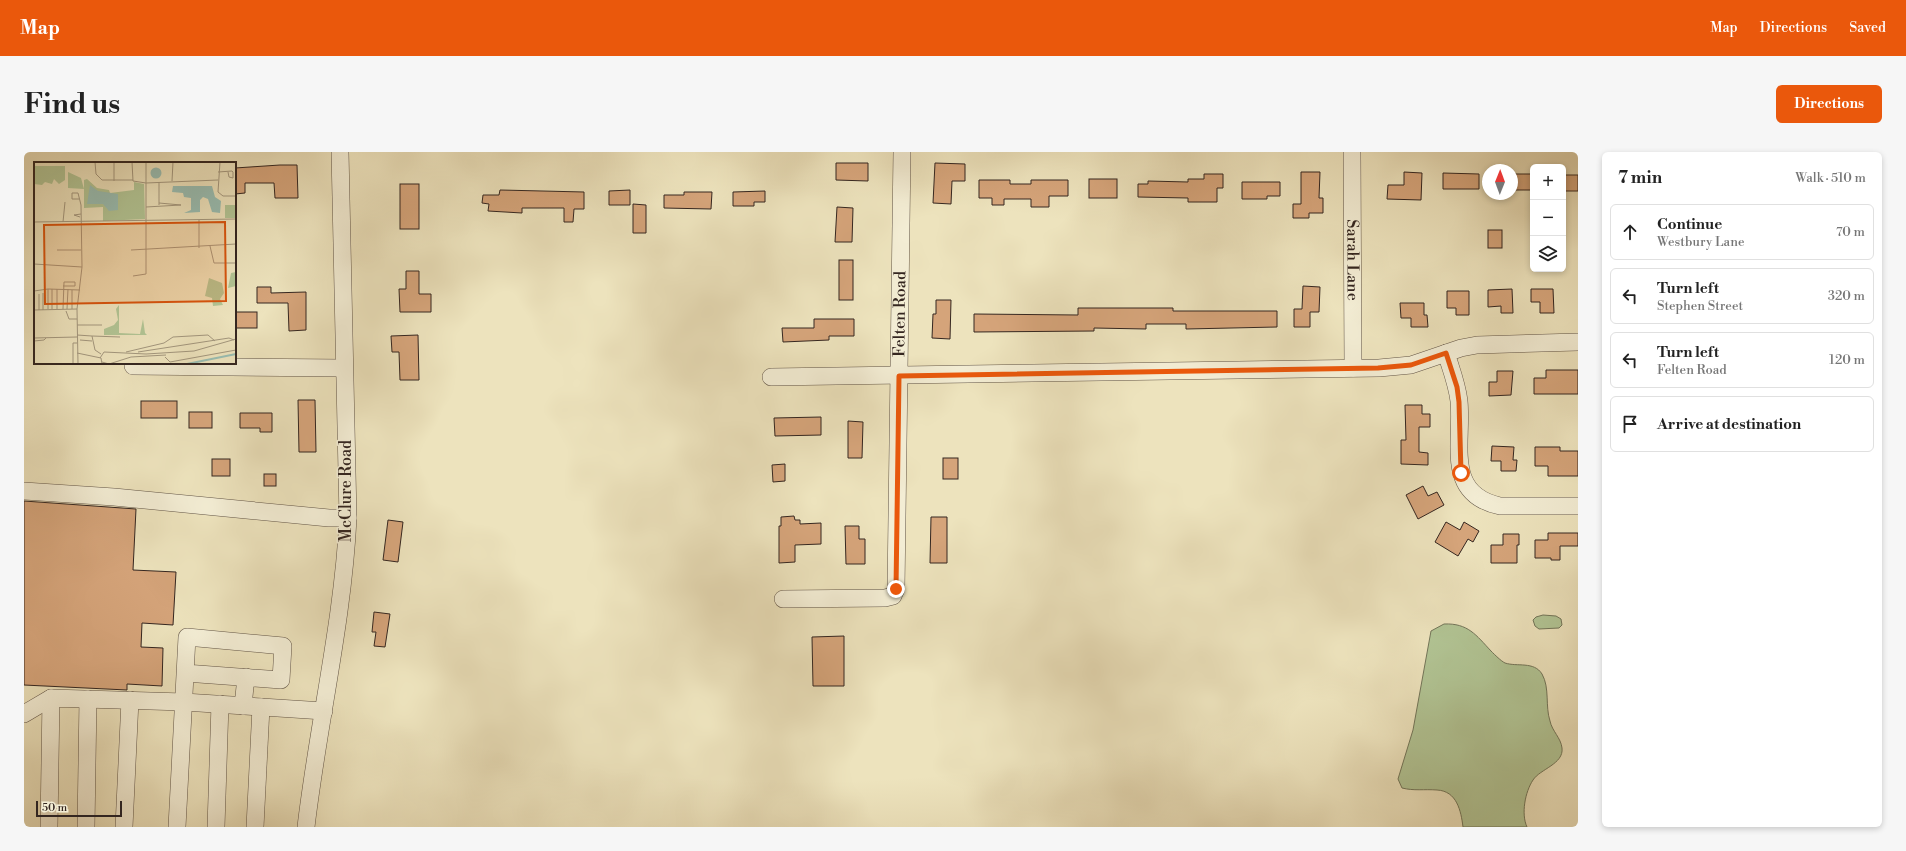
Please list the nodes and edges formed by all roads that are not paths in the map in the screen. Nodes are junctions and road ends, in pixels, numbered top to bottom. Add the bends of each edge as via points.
1 (340, 152) edge
2 (902, 152) edge
3 (1352, 152) edge
4 (1578, 342) edge
5 (1446, 353) junction
6 (133, 366) dead end
7 (343, 368) junction
8 (1353, 368) junction
9 (899, 376) junction
10 (771, 377) dead end
11 (24, 492) edge
12 (1578, 506) edge
13 (348, 518) junction
14 (783, 600) dead end
15 (185, 673) junction
16 (246, 677) junction
17 (51, 698) junction
18 (88, 699) junction
19 (130, 700) junction
20 (184, 702) junction
21 (220, 704) junction
22 (243, 706) junction
23 (262, 707) junction
24 (324, 711) junction
25 (24, 714) edge
26 (49, 827) edge
27 (86, 827) edge
28 (124, 827) edge
29 (177, 827) edge
30 (216, 827) edge
31 (255, 827) edge
32 (306, 827) edge

1 - 7 street, McClure Road
2 - 9 street, Felten Road
3 - 8 street, Sarah Lane
4 - 5 street via 1477,345
5 - 8 street via 1411,365
5 - 12 street via 1458,395 1461,473 1470,492 1489,504 1500,506
6 - 7 street
7 - 13 street, McClure Road
8 - 9 street
9 - 10 street
9 - 14 street, Felten Road via 896,589 893,596
11 - 13 street via 114,497
13 - 24 street, McClure Road via 344,584
15 - 16 street
15 - 16 street via 187,637 283,646 281,680
15 - 20 street
16 - 22 street
17 - 18 street
17 - 25 street
17 - 26 street
18 - 19 street
18 - 27 street
19 - 20 street
19 - 28 street
20 - 21 street
20 - 29 street
21 - 22 street
21 - 30 street
22 - 23 street
23 - 24 street
23 - 31 street
24 - 32 street, McClure Road

